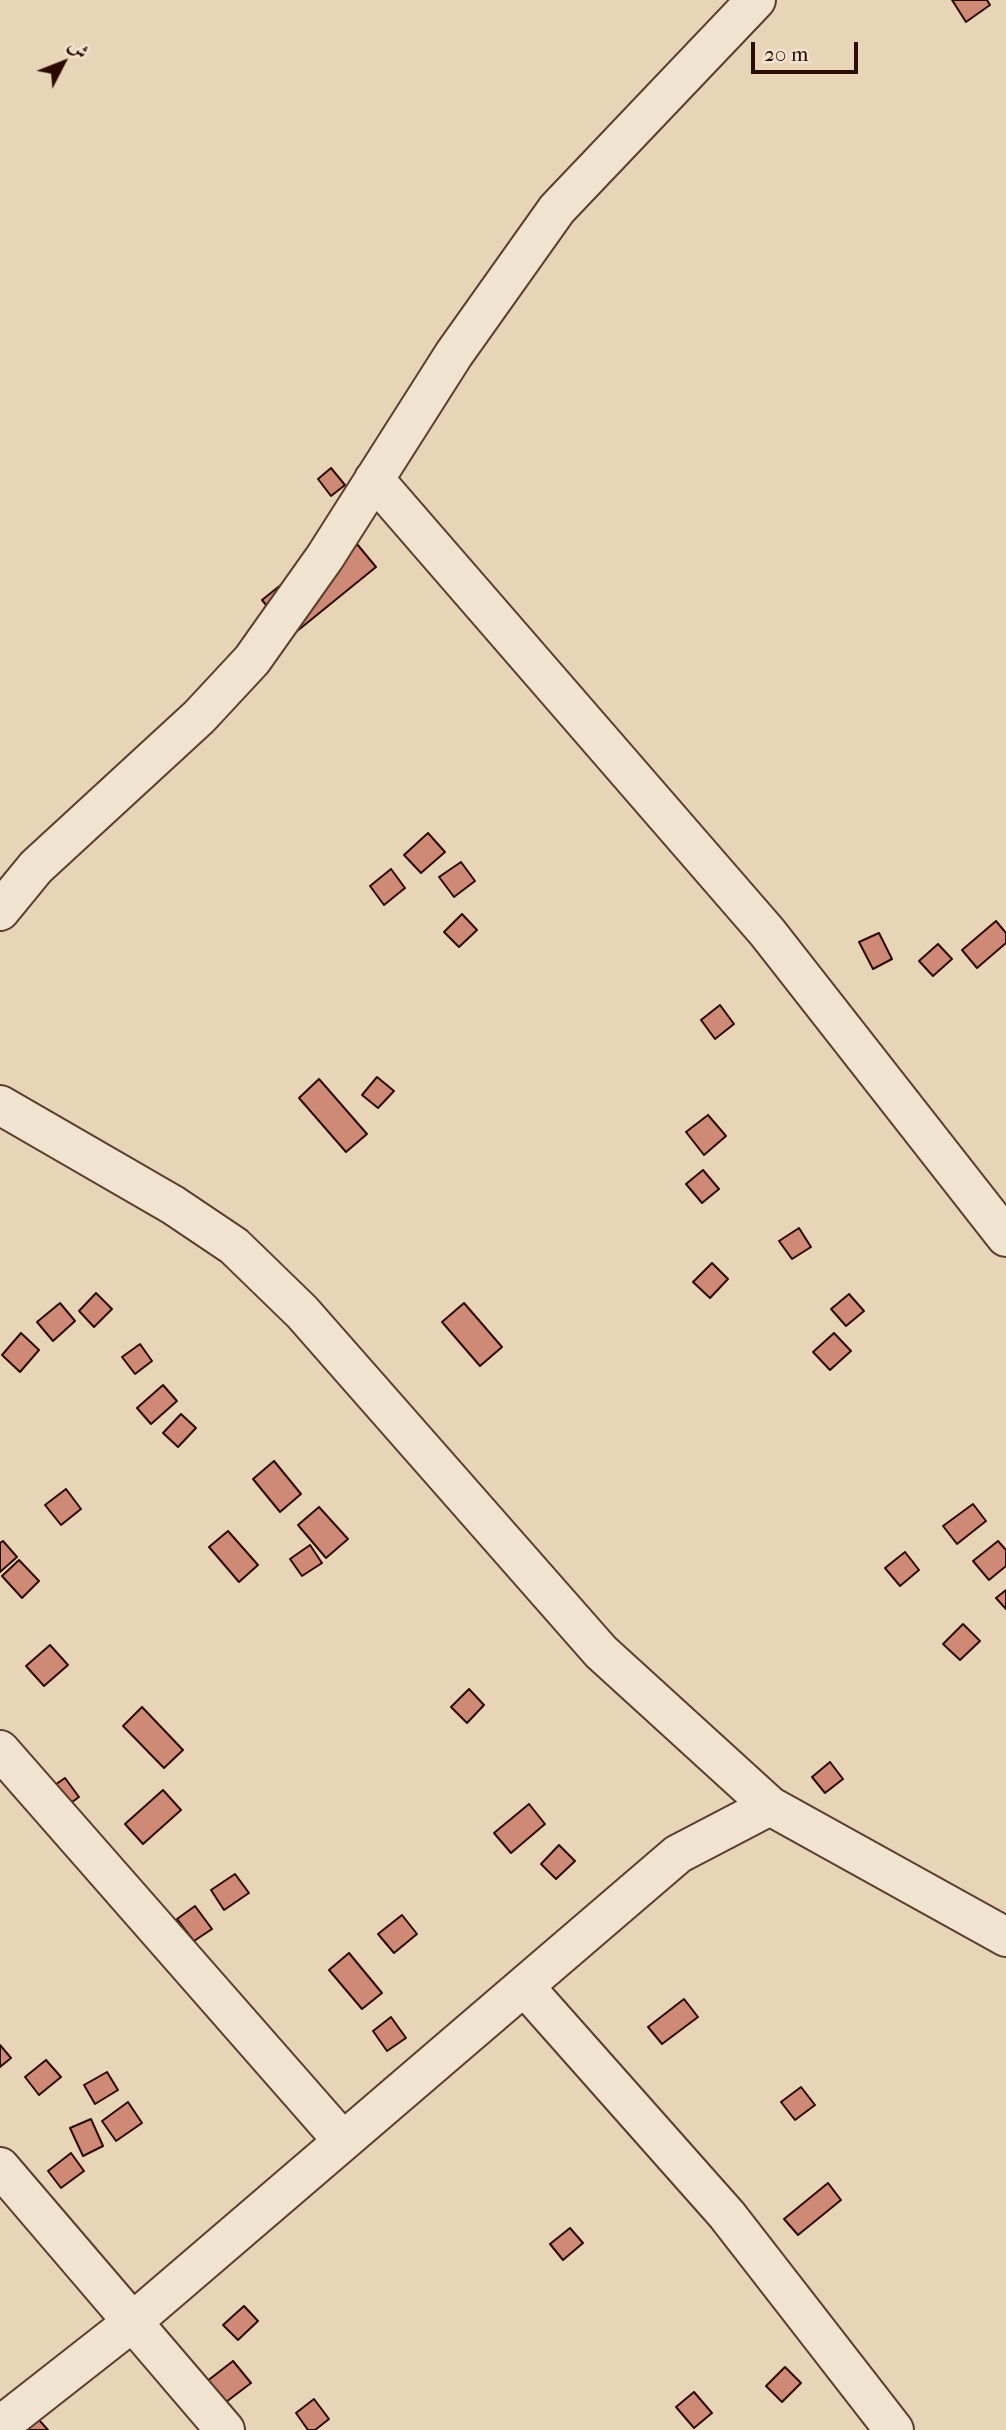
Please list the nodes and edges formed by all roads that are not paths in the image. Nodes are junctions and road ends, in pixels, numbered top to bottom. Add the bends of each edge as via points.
1 (756, 0) edge
2 (374, 480) junction
3 (0, 911) edge
4 (0, 1105) edge
5 (1006, 1237) edge
6 (0, 1750) edge
7 (770, 1806) junction
8 (1006, 1937) edge
9 (524, 1986) junction
10 (343, 2141) junction
11 (0, 2168) edge
12 (131, 2324) junction
13 (0, 2426) edge
14 (885, 2426) edge
15 (225, 2430) edge

1 - 2 street via 556,209 454,354
2 - 3 street via 251,660 199,717 36,867
2 - 5 street via 767,932
4 - 7 street via 173,1205 234,1247 302,1312 601,1652
6 - 10 street
7 - 8 street
7 - 9 street via 678,1854
9 - 10 street
9 - 14 street via 727,2215
10 - 12 street
11 - 12 street
12 - 13 street
12 - 15 street

